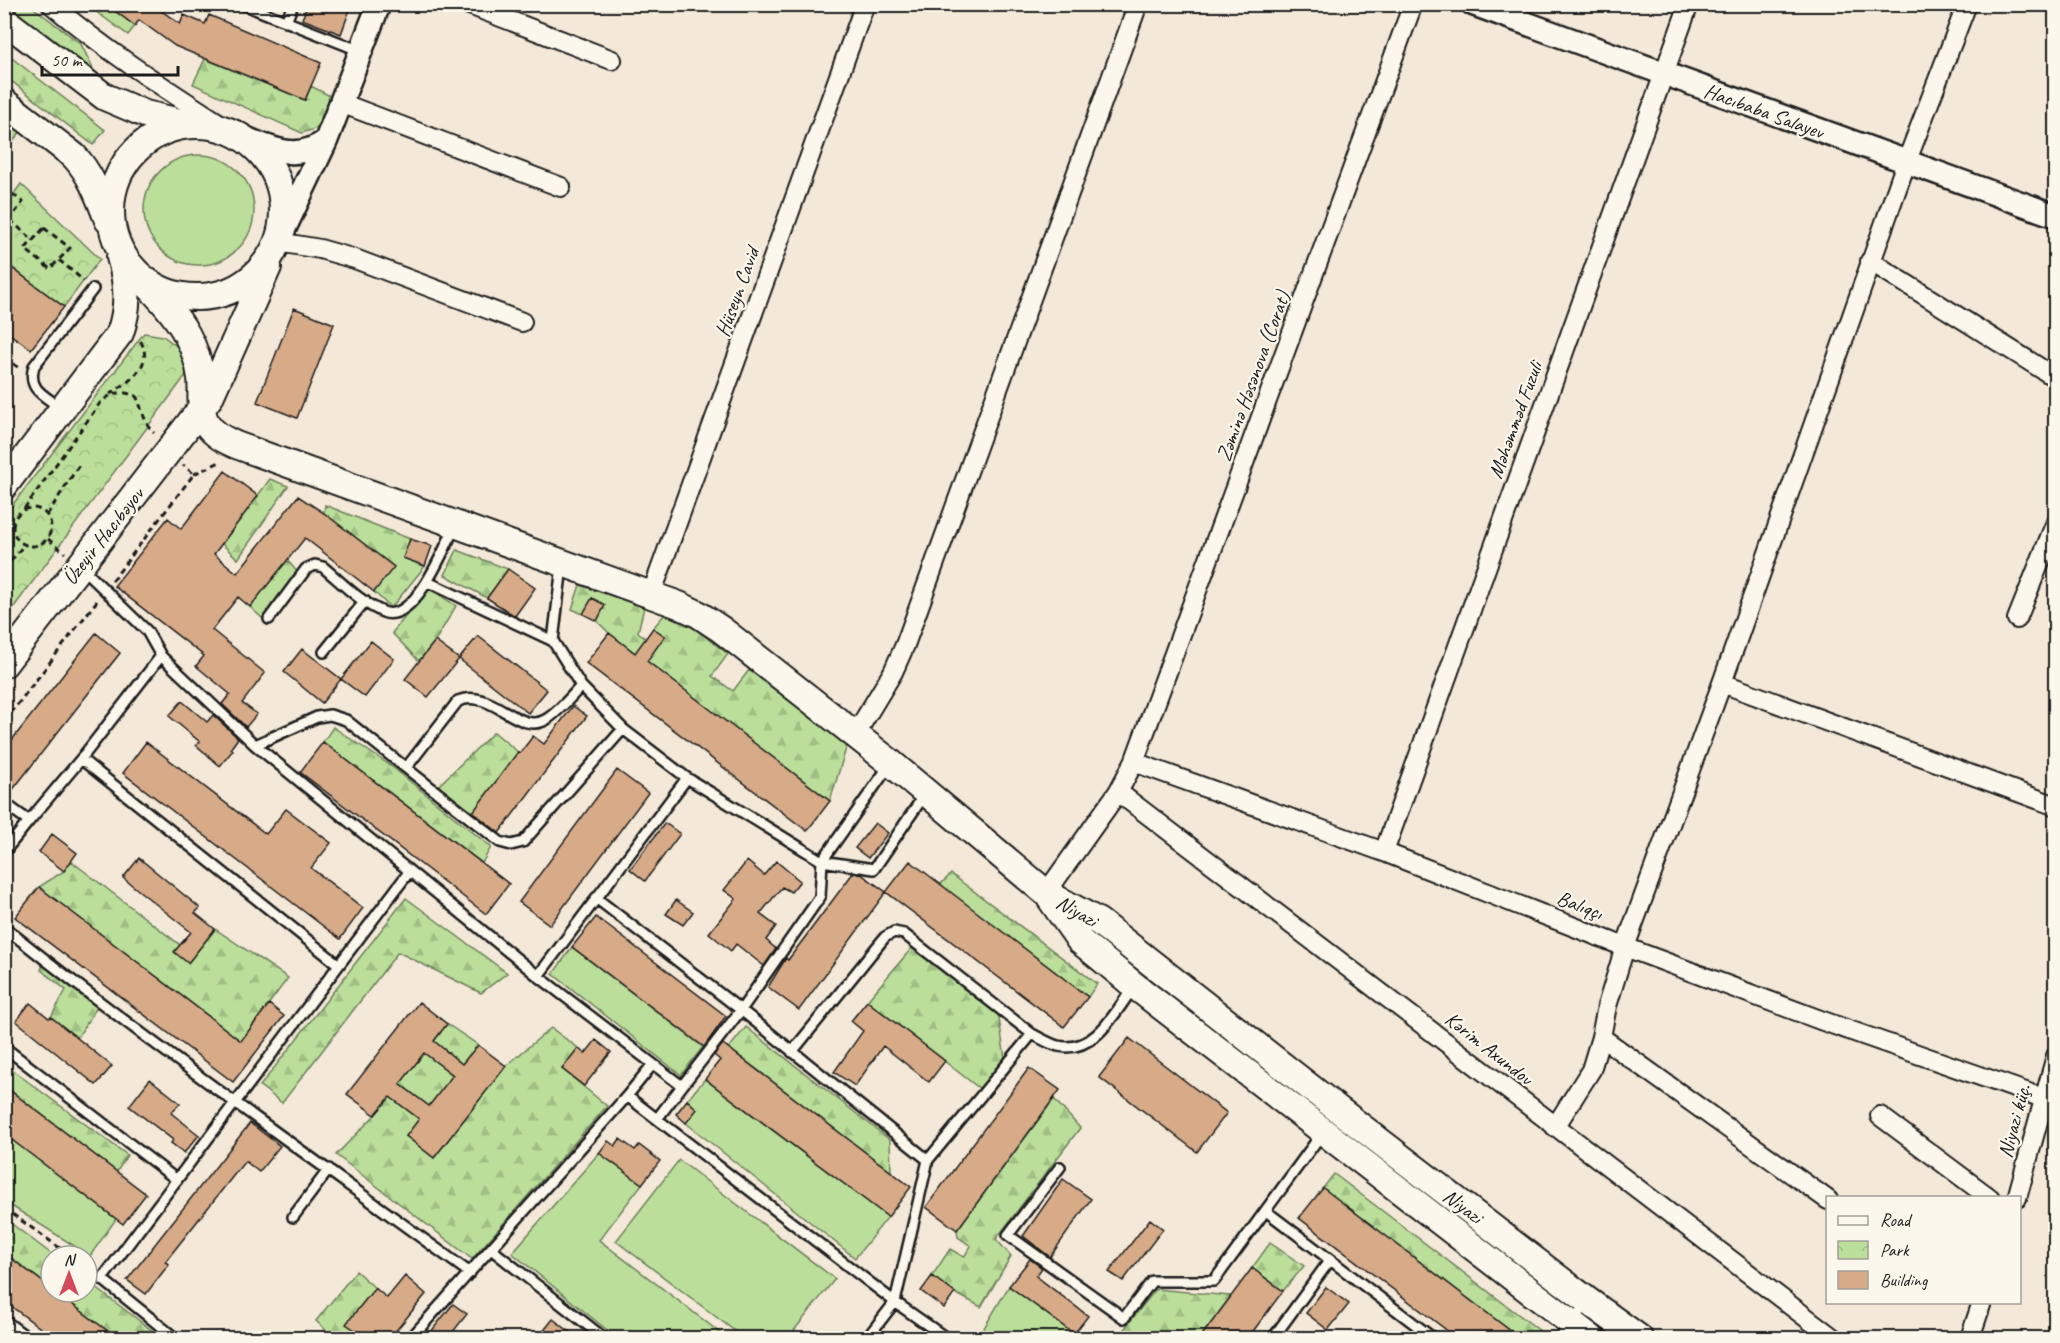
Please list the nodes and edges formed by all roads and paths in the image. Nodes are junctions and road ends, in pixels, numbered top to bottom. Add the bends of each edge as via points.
1 (51, 4) edge
2 (242, 4) edge
3 (293, 4) edge
4 (379, 4) edge
5 (467, 4) edge
6 (866, 4) edge
7 (1138, 4) edge
8 (1413, 4) edge
9 (1473, 4) edge
10 (1689, 4) edge
11 (1967, 4) edge
12 (4, 20) edge
13 (286, 22) junction
14 (361, 51) junction
15 (612, 60) dead end
16 (1663, 73) junction
17 (4, 102) edge
18 (341, 103) junction
19 (184, 123) junction
20 (237, 134) junction
21 (326, 141) junction
22 (1906, 163) junction
23 (561, 187) dead end
24 (4, 188) edge
25 (2055, 216) edge
26 (10, 220) junction
27 (4, 227) edge
28 (114, 237) junction
29 (33, 240) junction
30 (278, 242) junction
31 (59, 260) junction
32 (1870, 261) junction
33 (131, 267) junction
34 (93, 289) joint
35 (522, 322) dead end
36 (4, 358) edge
37 (31, 376) junction
38 (2055, 378) edge
39 (202, 409) junction
40 (63, 410) junction
41 (236, 445) junction
42 (175, 455) junction
43 (79, 465) dead end
44 (5, 486) edge
45 (24, 510) junction
46 (47, 515) junction
47 (2055, 522) edge
48 (456, 524) junction
49 (24, 544) junction
50 (562, 562) junction
51 (80, 566) junction
52 (4, 570) edge
53 (428, 582) junction
54 (651, 595) junction
55 (365, 601) junction
56 (269, 618) dead end
57 (2017, 619) dead end
58 (553, 641) junction
59 (324, 652) dead end
60 (161, 656) junction
61 (4, 664) edge
62 (1722, 683) junction
63 (581, 686) junction
64 (623, 729) junction
65 (855, 735) junction
66 (255, 746) junction
67 (81, 759) junction
68 (1134, 762) junction
69 (891, 763) junction
70 (406, 768) junction
71 (687, 778) junction
72 (927, 792) junction
73 (1118, 792) junction
74 (4, 803) edge
75 (2055, 806) edge
76 (29, 821) junction
77 (4, 852) edge
78 (1384, 852) junction
79 (822, 861) junction
80 (410, 872) junction
81 (1046, 893) junction
82 (596, 898) junction
83 (4, 927) edge
84 (1625, 947) junction
85 (339, 965) junction
86 (538, 976) junction
87 (1135, 986) junction
88 (741, 1010) junction
89 (1032, 1034) junction
90 (1601, 1037) junction
91 (4, 1047) edge
92 (792, 1052) junction
93 (2055, 1056) edge
94 (653, 1064) junction
95 (682, 1086) junction
96 (627, 1096) junction
97 (2043, 1098) junction
98 (237, 1102) junction
99 (1880, 1116) dead end
100 (657, 1119) junction
101 (1331, 1121) junction
102 (1555, 1127) junction
103 (928, 1160) junction
104 (1060, 1167) dead end
105 (329, 1169) junction
106 (177, 1180) junction
107 (1989, 1196) edge
108 (2017, 1196) edge
109 (1826, 1199) edge
110 (4, 1208) edge
111 (1266, 1211) junction
112 (293, 1217) dead end
113 (54, 1244) edge
114 (491, 1249) junction
115 (1330, 1260) junction
116 (470, 1273) junction
117 (1588, 1301) junction
118 (895, 1302) junction
119 (1977, 1305) edge
120 (4, 1320) edge
121 (1574, 1334) edge
122 (28, 1338) edge
123 (175, 1338) edge
124 (411, 1338) edge
125 (604, 1338) edge
126 (867, 1338) edge
127 (946, 1338) edge
128 (1273, 1338) edge
129 (1433, 1338) edge
130 (1639, 1338) edge
131 (1833, 1338) edge
132 (1970, 1338) edge

1 - 20 street via 127,64
2 - 13 lane
3 - 13 lane
4 - 14 street
5 - 15 street
6 - 54 street, Hüseyn Cavid
7 - 65 street via 905,645
8 - 68 street, Zəminə Həsənova (Corat)
9 - 16 street, Hacıbaba Salayev
10 - 16 street, Məhəmməd Fuzuli
11 - 22 street
12 - 19 main road via 105,98 145,114
13 - 14 lane
14 - 18 street
16 - 22 street, Hacıbaba Salayev
16 - 78 street, Məhəmməd Fuzuli
17 - 28 main road via 84,167
18 - 21 street
18 - 23 street
19 - 20 main road
19 - 28 main road via 152,137 125,163 111,199
20 - 21 street via 268,147 297,153
20 - 30 main road via 262,153 275,172 283,195 284,219
21 - 30 street
22 - 25 street, Hacıbaba Salayev
22 - 32 street
24 - 26 path via 24,202
26 - 27 path
26 - 29 path
28 - 33 main road
28 - 40 main road via 127,285 125,320 113,346
29 - 31 path via 25,249 50,269
29 - 31 path via 44,228 70,248
30 - 33 main road via 267,263 252,278 211,296 167,292 147,282
30 - 35 street via 355,259
30 - 39 main road, Üzeyir Hacıbəyov via 218,383
31 - 34 path
32 - 38 street
32 - 62 street
33 - 39 main road via 179,321 187,336 201,377
34 - 37 lane via 34,366
36 - 37 path
37 - 40 lane via 36,388
39 - 41 main road via 211,429
39 - 42 main road, Üzeyir Hacıbəyov
40 - 44 main road
41 - 42 main road via 202,441 182,444
41 - 48 main road
42 - 45 path via 145,422 136,396 126,392 109,395
42 - 51 main road, Üzeyir Hacıbəyov
43 - 46 path
45 - 46 path via 32,507
45 - 49 path via 14,523 17,539
46 - 49 path via 51,522 48,539 33,546
47 - 57 street
48 - 50 main road
48 - 53 lane
49 - 52 path
50 - 54 main road
50 - 58 lane
51 - 60 lane via 147,631
51 - 61 main road, Üzeyir Hacıbəyov
53 - 55 lane via 402,610 393,614
53 - 58 lane
54 - 65 main road via 678,604 722,630
55 - 56 lane via 323,567 315,565 306,569
55 - 59 lane
58 - 63 lane
60 - 66 lane
60 - 67 lane
62 - 75 street
62 - 84 street
63 - 64 lane
63 - 70 lane via 546,720 534,723 522,721 481,699 469,697 458,701
64 - 70 lane via 523,842 511,845 500,842
64 - 71 lane
65 - 69 main road
66 - 70 lane via 317,717 330,715 346,720
66 - 80 lane
67 - 76 lane
67 - 85 lane
68 - 73 street
68 - 78 street, Balıqçı
69 - 72 main road
69 - 79 lane
71 - 79 lane
71 - 82 lane
72 - 79 lane via 874,869
72 - 81 main road
73 - 81 street
73 - 102 street, Kərim Axundov
74 - 76 lane
76 - 77 lane
78 - 84 street, Balıqçı
79 - 88 lane via 820,897
80 - 85 lane
80 - 86 lane
81 - 87 main road, Niyazi via 1080,941
81 - 101 main road, Niyazi via 1099,922
82 - 86 lane
82 - 88 lane
83 - 98 lane
84 - 90 street
84 - 97 street, Balıqçı
85 - 98 lane
86 - 94 lane
87 - 89 lane via 1094,1038 1078,1046 1058,1046
87 - 101 main road, Niyazi
88 - 92 lane
88 - 95 lane
89 - 92 lane via 904,934 894,932 885,937
89 - 103 lane
90 - 102 street via 1591,1070
90 - 109 street
91 - 106 lane
92 - 103 lane
93 - 97 street, Niyazi küç.
94 - 95 lane
94 - 96 lane
95 - 100 lane
96 - 100 lane
96 - 114 lane
97 - 108 street, Niyazi küç.
98 - 105 lane
98 - 106 lane
99 - 107 street
100 - 118 lane
101 - 111 lane
101 - 117 main road, Niyazi
101 - 121 main road, Niyazi
102 - 131 street, Kərim Axundov
103 - 118 lane
104 - 111 lane via 1008,1235 1124,1318 1152,1281 1214,1281
105 - 112 lane
105 - 116 lane
106 - 123 lane via 102,1279
110 - 113 path
111 - 115 lane
114 - 116 lane
114 - 125 lane
115 - 128 lane
115 - 129 lane
116 - 124 lane
117 - 121 lane
117 - 130 main road, Niyazi
118 - 126 lane
118 - 127 lane
119 - 132 street
120 - 122 lane

